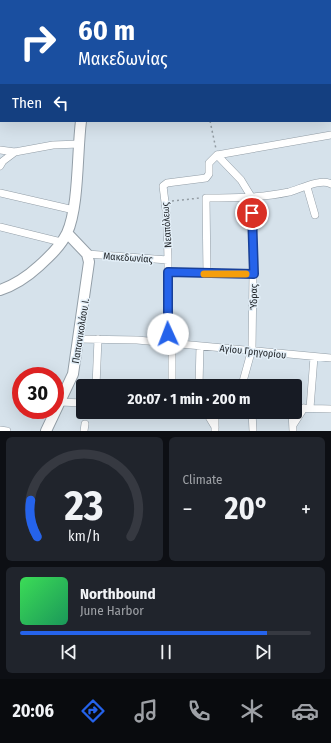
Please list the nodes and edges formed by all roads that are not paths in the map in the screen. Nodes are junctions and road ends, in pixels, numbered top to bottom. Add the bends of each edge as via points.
1 (81, 122) edge
2 (331, 135) edge
3 (79, 144) junction
4 (0, 150) edge
5 (15, 152) junction
6 (217, 155) junction
7 (0, 166) edge
8 (331, 184) edge
9 (307, 187) junction
10 (0, 193) edge
11 (252, 198) junction
12 (74, 210) junction
13 (315, 215) dead end
14 (0, 227) edge
15 (67, 233) junction
16 (61, 242) junction
17 (87, 254) junction
18 (168, 260) junction
19 (168, 272) junction
20 (207, 274) junction
21 (254, 274) junction
22 (0, 290) edge
23 (78, 339) junction
24 (98, 339) junction
25 (172, 342) junction
26 (200, 346) junction
27 (252, 349) junction
28 (314, 357) junction
29 (331, 358) edge
30 (96, 379) edge
31 (172, 379) edge
32 (199, 379) edge
33 (244, 379) edge
34 (64, 393) edge
35 (64, 402) edge
36 (76, 403) edge
37 (302, 408) edge
38 (307, 408) junction
39 (331, 410) edge
40 (52, 419) edge
41 (210, 419) edge
42 (252, 419) edge
43 (293, 428) edge
44 (215, 429) edge
45 (0, 430) edge
46 (6, 431) edge
47 (46, 431) edge
48 (253, 431) edge

1 - 3 street
2 - 6 street
3 - 5 street via 53,145
3 - 12 street
4 - 5 street
5 - 7 street
6 - 11 street via 241,180
6 - 18 street, Νεαπόλεως via 209,163 209,174 206,178 167,183 163,186
8 - 9 street via 322,183
9 - 11 street
9 - 13 street
10 - 12 street
11 - 20 street via 206,198
11 - 21 street, Ύδρας
12 - 15 street
14 - 16 street
15 - 16 street
15 - 17 street
16 - 22 street via 26,278
17 - 18 street, Μακεδωνίας
17 - 23 street, Παπανικολάου Ι. via 89,262
18 - 19 street
19 - 20 street
19 - 25 street via 168,334
20 - 21 street
21 - 27 street, Ύδρας
23 - 24 street, Αγίου Γρηγορίου
23 - 34 street, Παπανικολάου Ι. via 73,374
24 - 25 street, Αγίου Γρηγορίου
24 - 30 street
25 - 26 street, Αγίου Γρηγορίου
25 - 31 street
26 - 27 street, Αγίου Γρηγορίου
26 - 32 street
27 - 28 street, Αγίου Γρηγορίου
27 - 33 street, Ύδρας
28 - 29 street, Αγίου Γρηγορίου
28 - 38 street
35 - 36 street
37 - 38 street
38 - 39 street
38 - 43 street
40 - 47 street, Παπανικολάου Ι.
41 - 44 street
42 - 48 street
45 - 46 street

